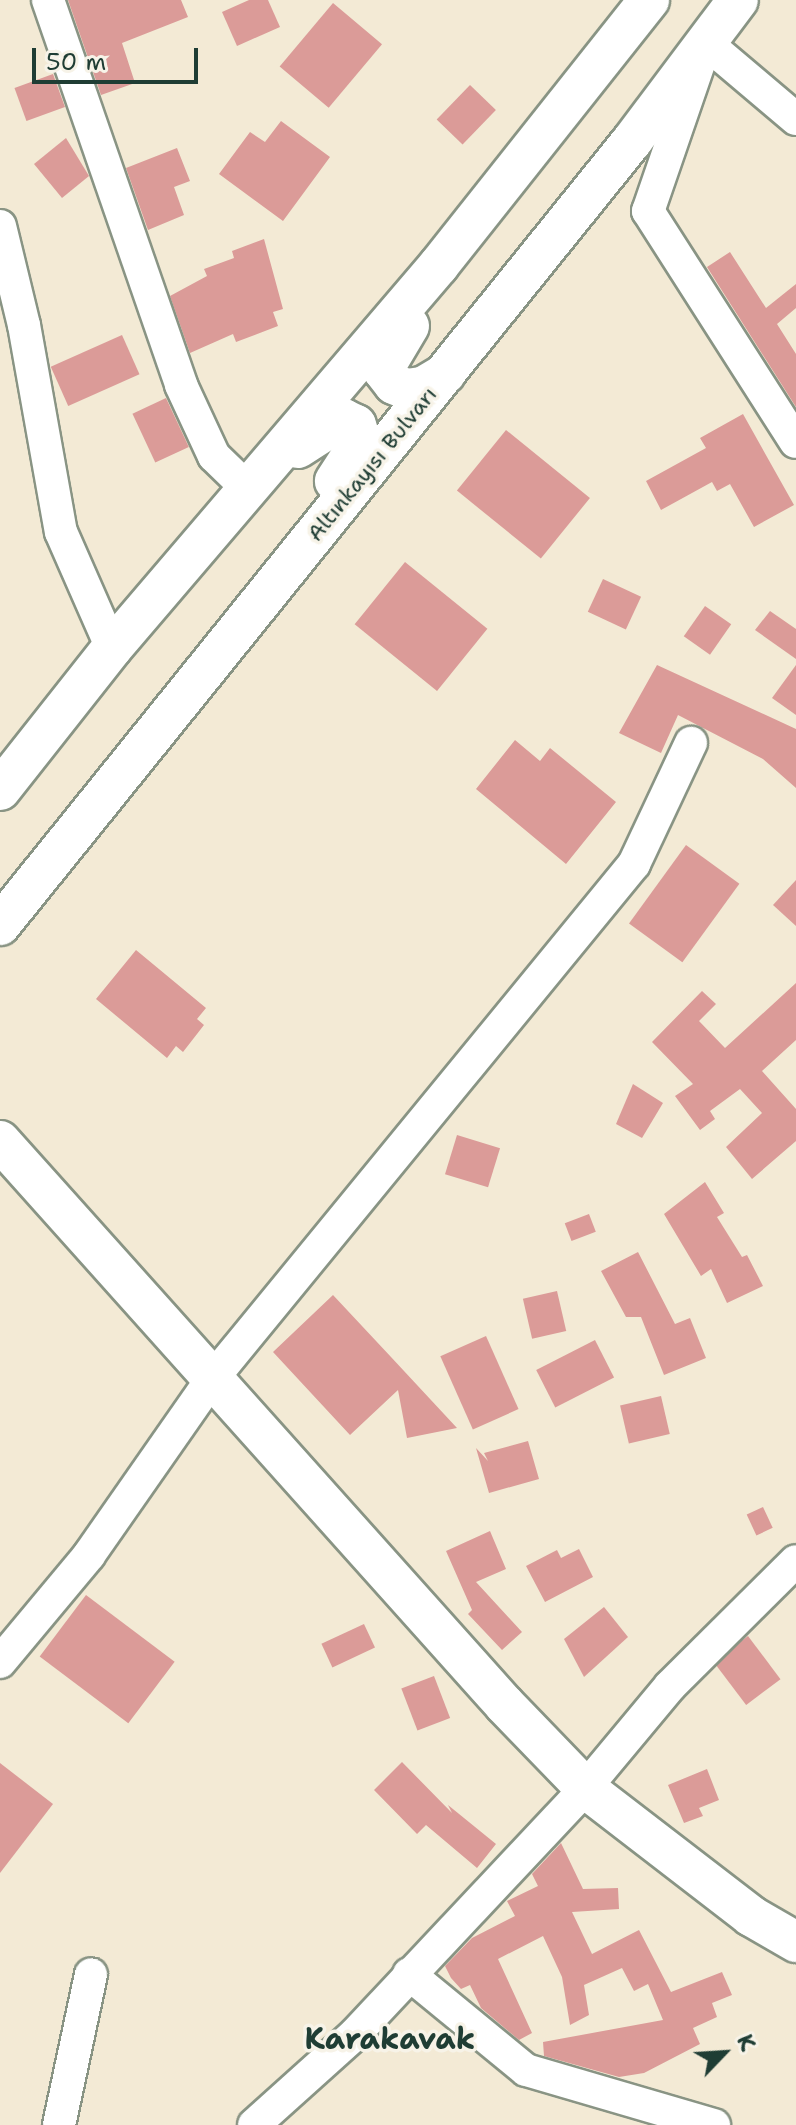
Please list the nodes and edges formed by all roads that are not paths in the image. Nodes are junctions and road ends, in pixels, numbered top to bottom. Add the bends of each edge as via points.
1 (48, 0) edge
2 (649, 0) edge
3 (738, 0) edge
4 (706, 43) junction
5 (796, 119) edge
6 (534, 143) junction
7 (0, 226) edge
8 (445, 374) junction
9 (796, 442) edge
10 (248, 489) junction
11 (112, 648) junction
12 (175, 709) junction
13 (691, 743) dead end
14 (0, 790) edge
15 (0, 925) edge
16 (0, 1141) edge
17 (212, 1379) junction
18 (796, 1561) edge
19 (0, 1662) edge
20 (585, 1788) junction
21 (796, 1942) edge
22 (91, 1974) dead end
23 (409, 1974) junction
24 (59, 2125) edge
25 (254, 2125) edge
26 (714, 2125) edge

1 - 10 street via 181,385 214,456
2 - 6 main road
3 - 4 main road, Altınkayısı Bulvarı
4 - 5 street
4 - 8 main road, Altınkayısı Bulvarı
4 - 9 street via 648,211
6 - 8 main road via 524,181 390,351 383,370 406,389 423,387
6 - 10 main road via 439,265
7 - 11 street via 24,325 61,532
8 - 12 main road, Altınkayısı Bulvarı
10 - 11 main road
10 - 12 main road via 329,425 343,419 356,425 361,441 350,462 215,632
11 - 14 main road
12 - 15 main road, Altınkayısı Bulvarı
13 - 17 street via 634,864
16 - 17 main road
17 - 19 street via 89,1555
17 - 20 main road
18 - 20 street via 670,1686
20 - 21 main road via 751,1916
20 - 23 street
22 - 24 street
23 - 25 street via 355,2034
23 - 26 street via 526,2070

